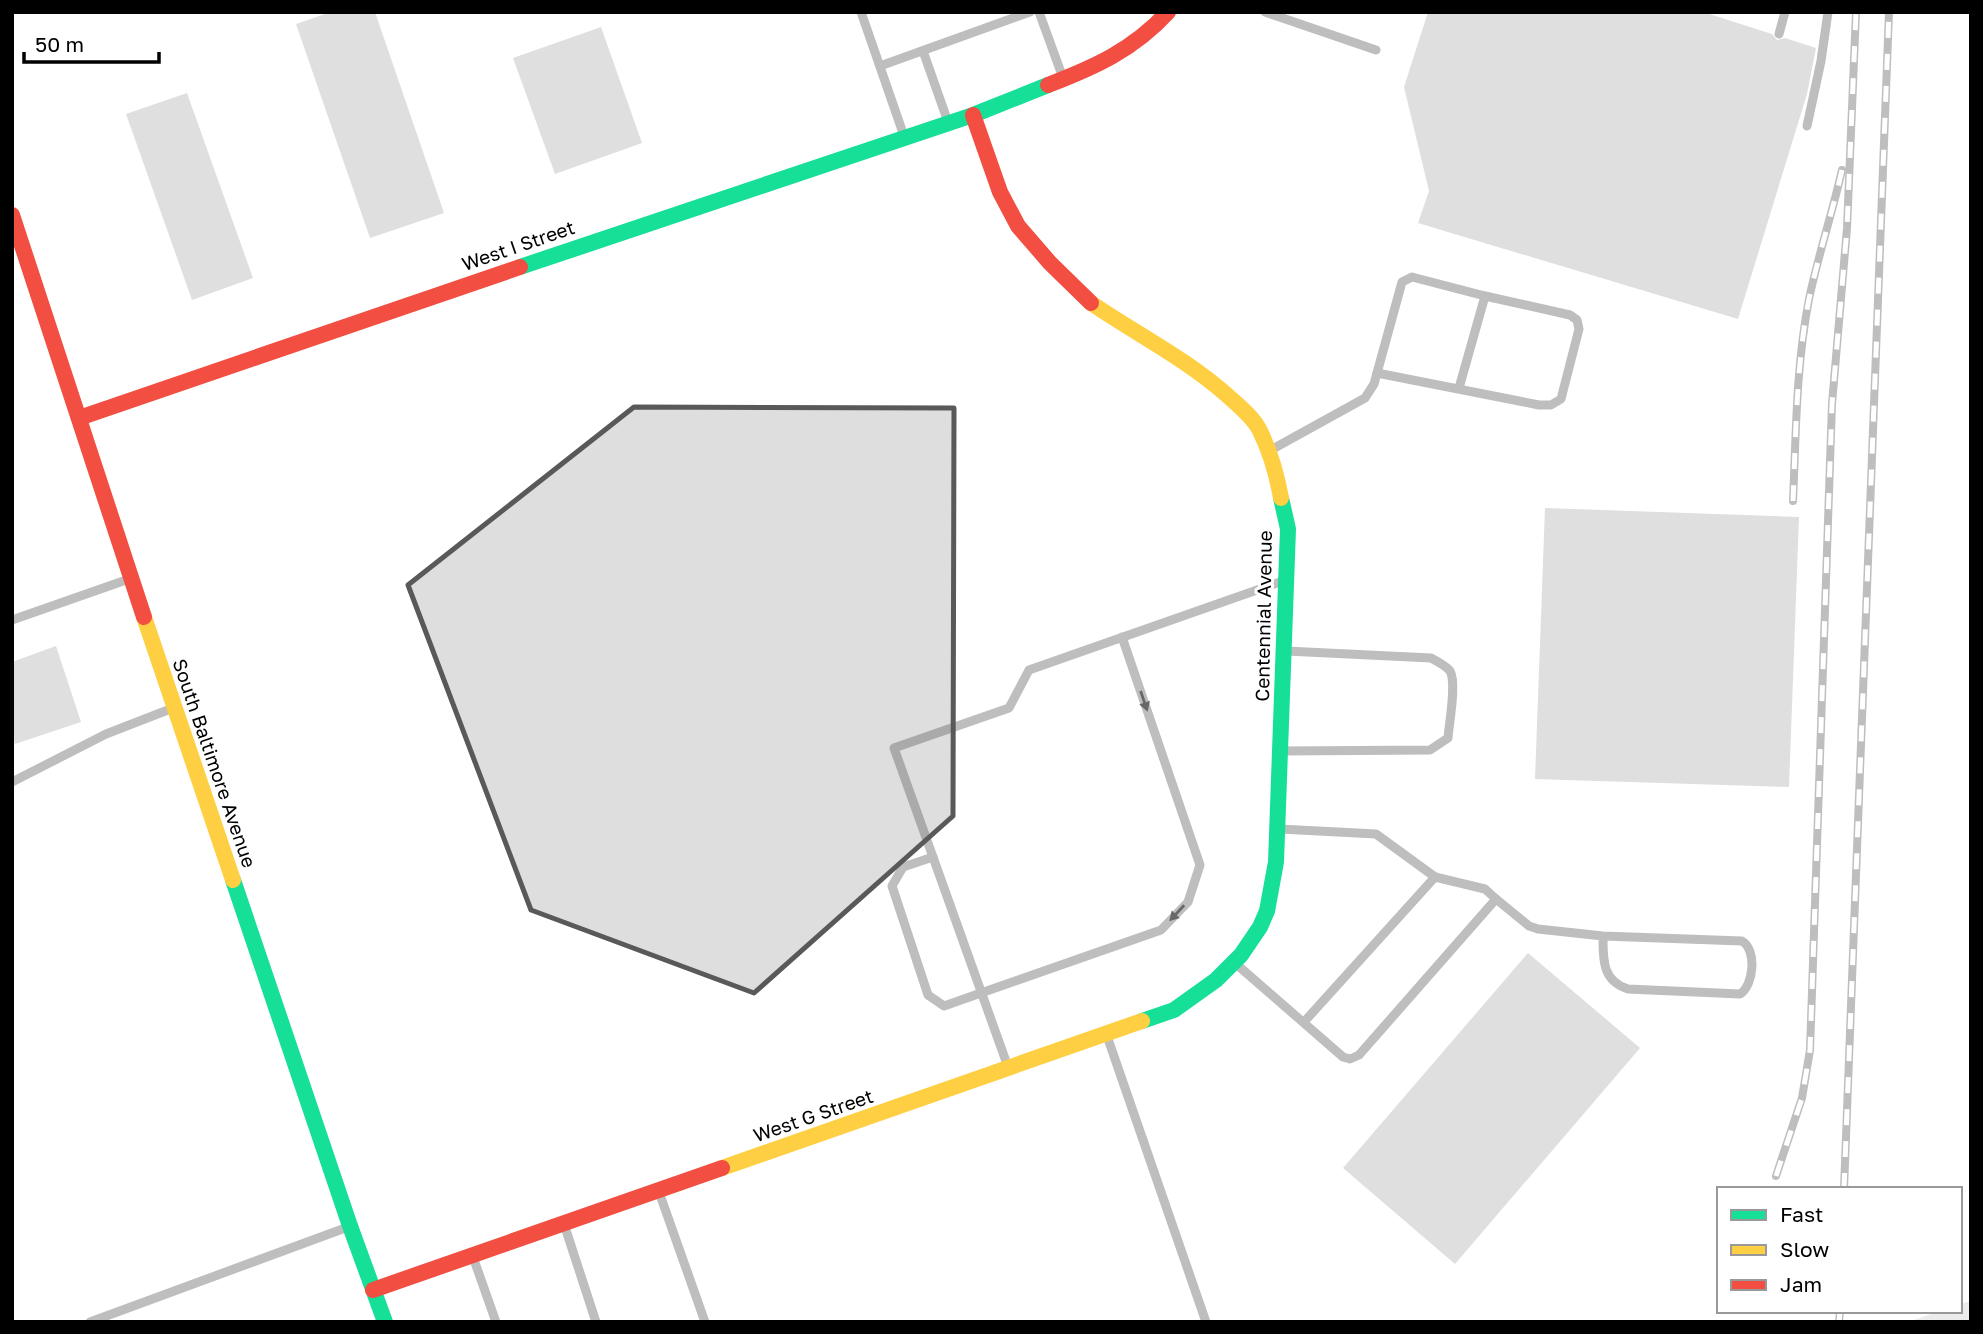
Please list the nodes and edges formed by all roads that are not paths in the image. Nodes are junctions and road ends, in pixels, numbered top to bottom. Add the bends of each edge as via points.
1 (861, 12) edge
2 (1030, 12) edge
3 (1038, 12) edge
4 (1168, 12) edge
5 (1265, 12) edge
6 (1786, 12) edge
7 (1828, 12) edge
8 (1779, 34) dead end
9 (1377, 50) dead end
10 (923, 51) junction
11 (880, 66) junction
12 (1064, 79) junction
13 (973, 115) junction
14 (949, 123) junction
15 (1807, 126) dead end
16 (905, 138) junction
17 (12, 215) edge
18 (1485, 296) junction
19 (1377, 373) junction
20 (1459, 388) junction
21 (79, 418) junction
22 (1267, 451) junction
23 (131, 578) junction
24 (1286, 580) junction
25 (12, 620) edge
26 (1122, 637) junction
27 (1284, 651) junction
28 (174, 708) junction
29 (1280, 751) junction
30 (12, 782) edge
31 (1278, 829) junction
32 (933, 857) junction
33 (1435, 877) junction
34 (1496, 899) junction
35 (1603, 936) junction
36 (1248, 946) joint
37 (1234, 961) junction
38 (981, 994) junction
39 (1304, 1022) junction
40 (1107, 1034) junction
41 (1009, 1069) junction
42 (659, 1191) junction
43 (564, 1224) junction
44 (350, 1226) junction
45 (473, 1255) junction
46 (373, 1290) junction
47 (90, 1322) edge
48 (385, 1322) edge
49 (496, 1322) edge
50 (596, 1322) edge
51 (705, 1322) edge
52 (1206, 1322) edge

1 - 11 lane
2 - 10 lane
3 - 12 lane
4 - 12 street, West I Street via 1122,52
5 - 9 lane
6 - 8 lane
7 - 15 lane
10 - 11 lane
10 - 14 lane
11 - 16 lane
12 - 13 street, West I Street
13 - 14 street, West I Street
13 - 22 street, Centennial Avenue via 1000,191 1018,226 1042,254 1084,298 1161,345 1240,406 1260,430
14 - 16 street, West I Street
16 - 21 street, West I Street
17 - 21 street, South Baltimore Avenue
18 - 19 lane via 1406,279
18 - 20 lane
18 - 20 lane via 1577,320 1579,329 1560,399 1539,405
19 - 20 lane
19 - 22 lane via 1365,398
21 - 23 street, South Baltimore Avenue
22 - 24 street, Centennial Avenue via 1288,529
23 - 25 lane
23 - 28 street, South Baltimore Avenue
24 - 26 lane
24 - 27 street, Centennial Avenue
26 - 32 lane via 1028,670 1010,708 894,748
26 -> 38 lane via 1200,865 1188,902 1161,930
27 - 29 street, Centennial Avenue
27 - 29 lane via 1431,658 1451,673 1453,683 1448,738 1430,750
28 - 30 lane via 106,734
28 - 44 street, South Baltimore Avenue
29 - 31 street, Centennial Avenue
31 - 33 lane via 1376,834
31 - 36 street, Centennial Avenue via 1266,912
32 - 38 lane
32 - 38 lane via 903,867 892,886 928,995 944,1006
33 - 34 lane via 1485,889
33 - 39 lane
34 - 35 lane via 1538,929
34 - 39 lane via 1359,1055 1343,1057
35 - 35 lane via 1605,969 1618,986 1740,994 1751,983 1750,951 1742,941
36 - 37 street, West G Street
37 - 39 lane
37 - 40 street, West G Street via 1210,987 1174,1010
38 - 41 lane
40 - 41 street, West G Street
40 - 52 lane
41 - 42 street, West G Street
42 - 43 street, West G Street
42 - 51 lane
43 - 45 street, West G Street
43 - 50 lane
44 - 46 street, South Baltimore Avenue
44 - 47 lane
45 - 46 street, West G Street
45 - 49 lane
46 - 48 street, South Baltimore Avenue

